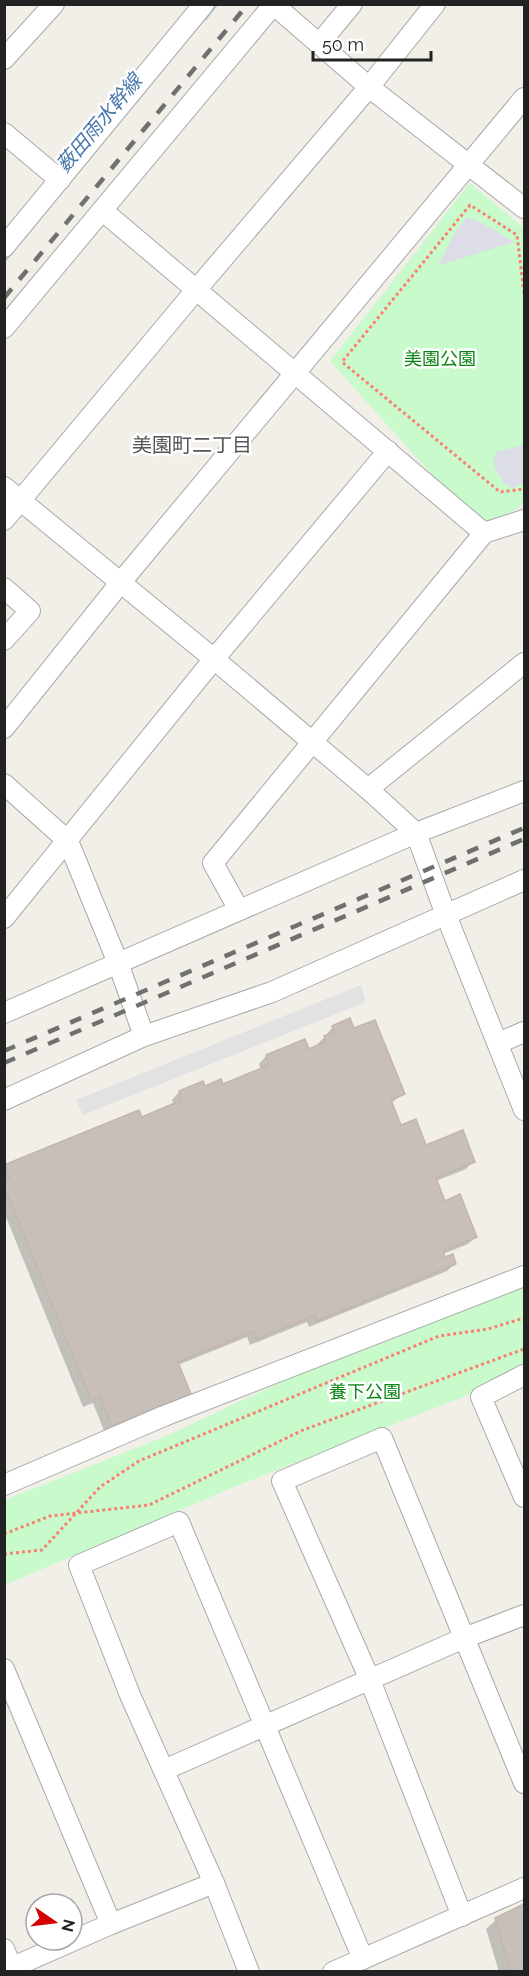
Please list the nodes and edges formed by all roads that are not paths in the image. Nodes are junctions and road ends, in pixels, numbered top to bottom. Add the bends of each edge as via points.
1 (54, 4) edge
2 (204, 4) edge
3 (352, 4) edge
4 (435, 4) edge
5 (274, 5) edge
6 (319, 44) junction
7 (4, 59) edge
8 (369, 87) junction
9 (525, 99) edge
10 (4, 133) edge
11 (468, 165) junction
12 (60, 180) junction
13 (525, 208) edge
14 (103, 211) junction
15 (4, 247) edge
16 (196, 290) junction
17 (4, 328) edge
18 (295, 373) junction
19 (388, 451) junction
20 (4, 487) edge
21 (21, 500) junction
22 (4, 520) edge
23 (525, 520) edge
24 (484, 534) junction
25 (121, 582) junction
26 (4, 588) edge
27 (4, 640) edge
28 (214, 659) junction
29 (525, 663) edge
30 (4, 728) edge
31 (312, 741) junction
32 (4, 784) edge
33 (368, 789) junction
34 (525, 791) edge
35 (416, 833) junction
36 (68, 841) junction
37 (525, 880) edge
38 (239, 909) junction
39 (446, 915) junction
40 (4, 918) edge
41 (118, 963) junction
42 (4, 1013) edge
43 (525, 1032) edge
44 (144, 1036) junction
45 (498, 1043) junction
46 (4, 1100) edge
47 (525, 1110) edge
48 (525, 1275) edge
49 (525, 1375) edge
50 (4, 1485) edge
51 (525, 1497) edge
52 (525, 1615) edge
53 (464, 1638) junction
54 (4, 1669) edge
55 (370, 1680) junction
56 (265, 1726) junction
57 (164, 1770) junction
58 (525, 1783) edge
59 (214, 1883) junction
60 (525, 1888) edge
61 (462, 1916) junction
62 (111, 1924) junction
63 (4, 1949) edge
64 (363, 1959) junction
65 (8, 1969) edge
66 (249, 1971) edge
67 (333, 1971) edge

1 - 7 street
2 - 12 street
3 - 6 street
4 - 8 street
5 - 6 street
5 - 14 street
6 - 8 street
8 - 11 street
8 - 16 street
9 - 11 street
10 - 12 street
11 - 13 street
11 - 18 street
12 - 15 street
14 - 16 street
14 - 17 street
16 - 18 street
16 - 21 street
18 - 19 street
18 - 25 street
19 - 24 street
19 - 28 street
20 - 21 street
21 - 22 street
21 - 25 street
23 - 24 street
24 - 31 street
25 - 28 street
25 - 30 street
26 - 27 street via 30,611
28 - 31 street
28 - 36 street
29 - 33 street
31 - 33 street
31 - 38 street via 213,863
32 - 36 street
33 - 35 street
34 - 35 street
35 - 38 street
35 - 39 street
36 - 40 street
36 - 41 street
37 - 39 street
38 - 41 street
39 - 44 street via 272,992
39 - 45 street
41 - 42 street
41 - 44 street
43 - 45 street
44 - 46 street
45 - 47 street
48 - 50 street via 164,1416
49 - 51 street via 481,1397
52 - 53 street
53 - 55 street
53 - 55 street via 382,1438 282,1481
53 - 58 street
54 - 62 street
55 - 56 street
55 - 61 street
56 - 57 street
56 - 57 street via 179,1522 80,1564 130,1695
56 - 64 street
57 - 59 street
59 - 62 street
59 - 66 street
60 - 61 street
61 - 64 street
62 - 65 street
63 - 65 street
64 - 67 street

